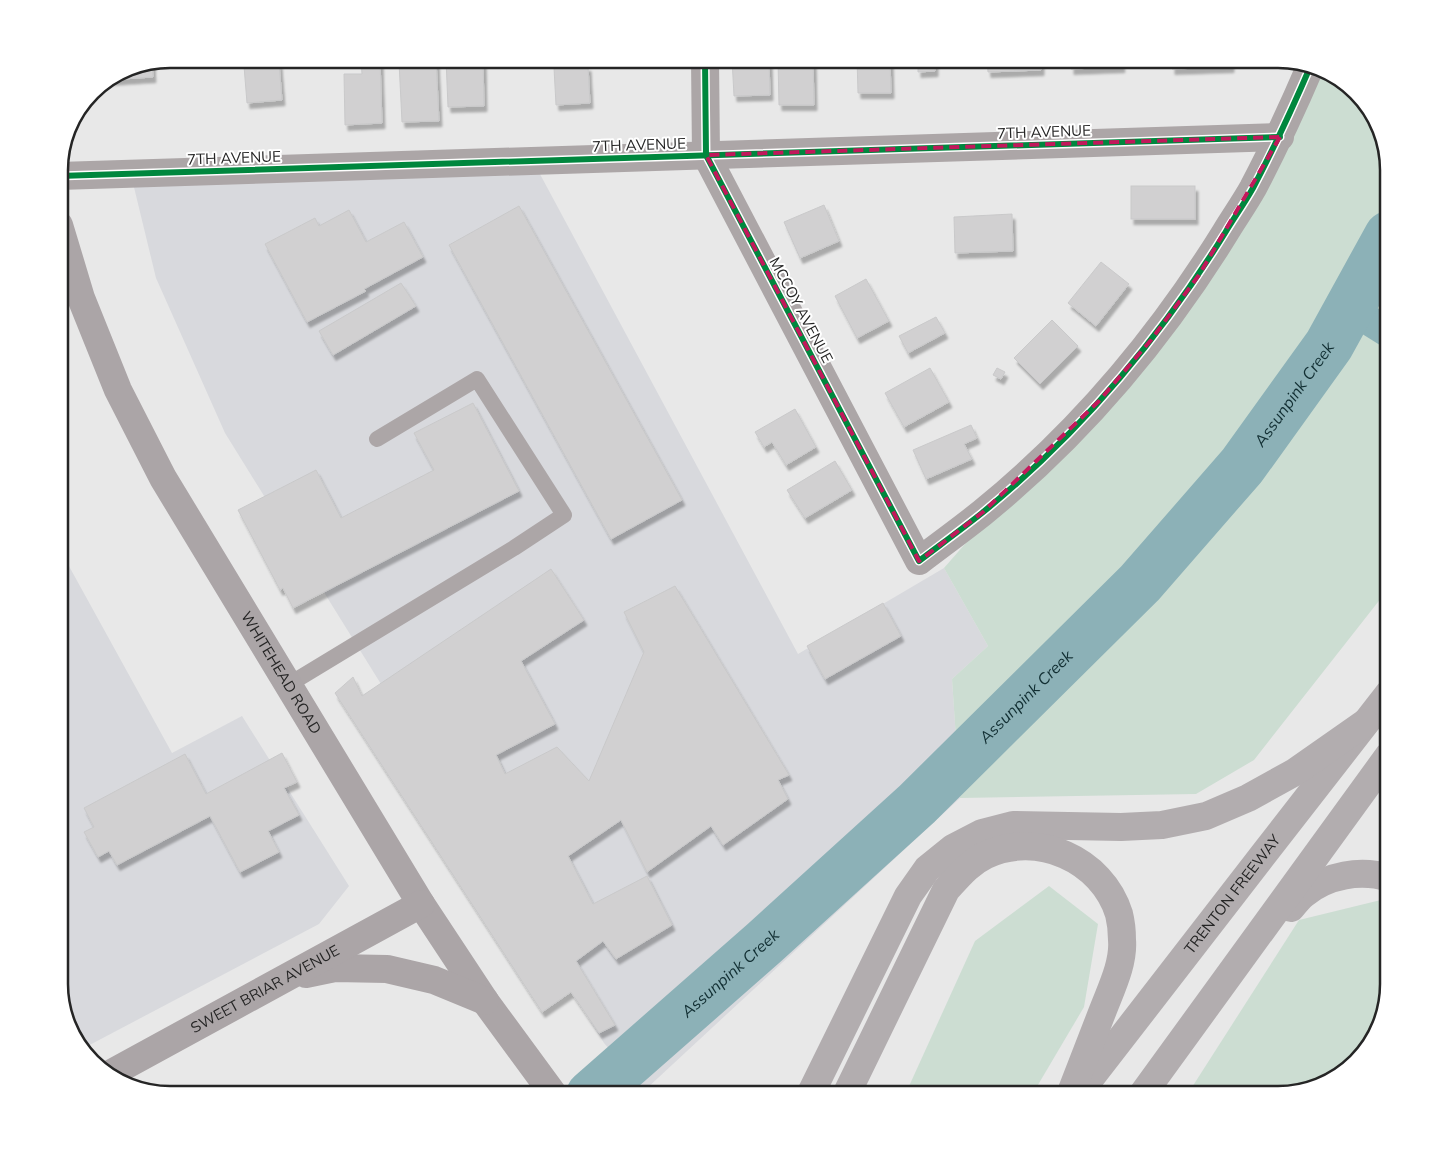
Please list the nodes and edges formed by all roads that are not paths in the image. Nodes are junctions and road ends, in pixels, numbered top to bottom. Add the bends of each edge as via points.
1 (705, 68) edge
2 (1308, 72) edge
3 (1280, 137) junction
4 (706, 155) junction
5 (68, 176) edge
6 (68, 255) edge
7 (377, 439) dead end
8 (288, 686) junction
9 (1380, 704) edge
10 (1365, 723) junction
11 (1380, 767) edge
12 (1380, 875) edge
13 (421, 904) junction
14 (1234, 967) junction
15 (285, 978) junction
16 (485, 1001) junction
17 (115, 1071) edge
18 (547, 1086) edge
19 (814, 1086) edge
20 (850, 1086) edge
21 (1073, 1086) edge
22 (1084, 1086) edge
23 (1148, 1086) edge

1 - 4 street, MCCOY AVENUE
2 - 3 street
3 - 4 street, 7TH AVENUE
3 - 4 street, MCCOY AVENUE via 1252,190 1198,275 1151,340 1099,401 1043,458 983,512 919,561
4 - 5 street, 7TH AVENUE
6 - 8 main road, WHITEHEAD ROAD via 81,298 126,406 163,478
7 - 8 lane via 478,379 564,515
8 - 13 main road, WHITEHEAD ROAD
9 - 10 highway, TRENTON FREEWAY
10 - 19 highway via 1294,772 1248,798 1206,816 1162,825 1121,827 1014,825 982,833 952,848 927,869 908,896
10 - 22 highway, TRENTON FREEWAY
11 - 14 highway
12 - 14 highway via 1352,874 1325,881 1304,894
13 - 15 main road, SWEET BRIAR AVENUE
13 - 16 main road, WHITEHEAD ROAD
14 - 23 highway
15 - 16 main road via 335,968 387,969 434,980
15 - 17 main road, SWEET BRIAR AVENUE
16 - 18 main road, WHITEHEAD ROAD
20 - 21 highway via 946,890 964,869 986,855 1013,847 1041,847 1066,854 1089,868 1107,890 1119,914 1122,942 1118,970

